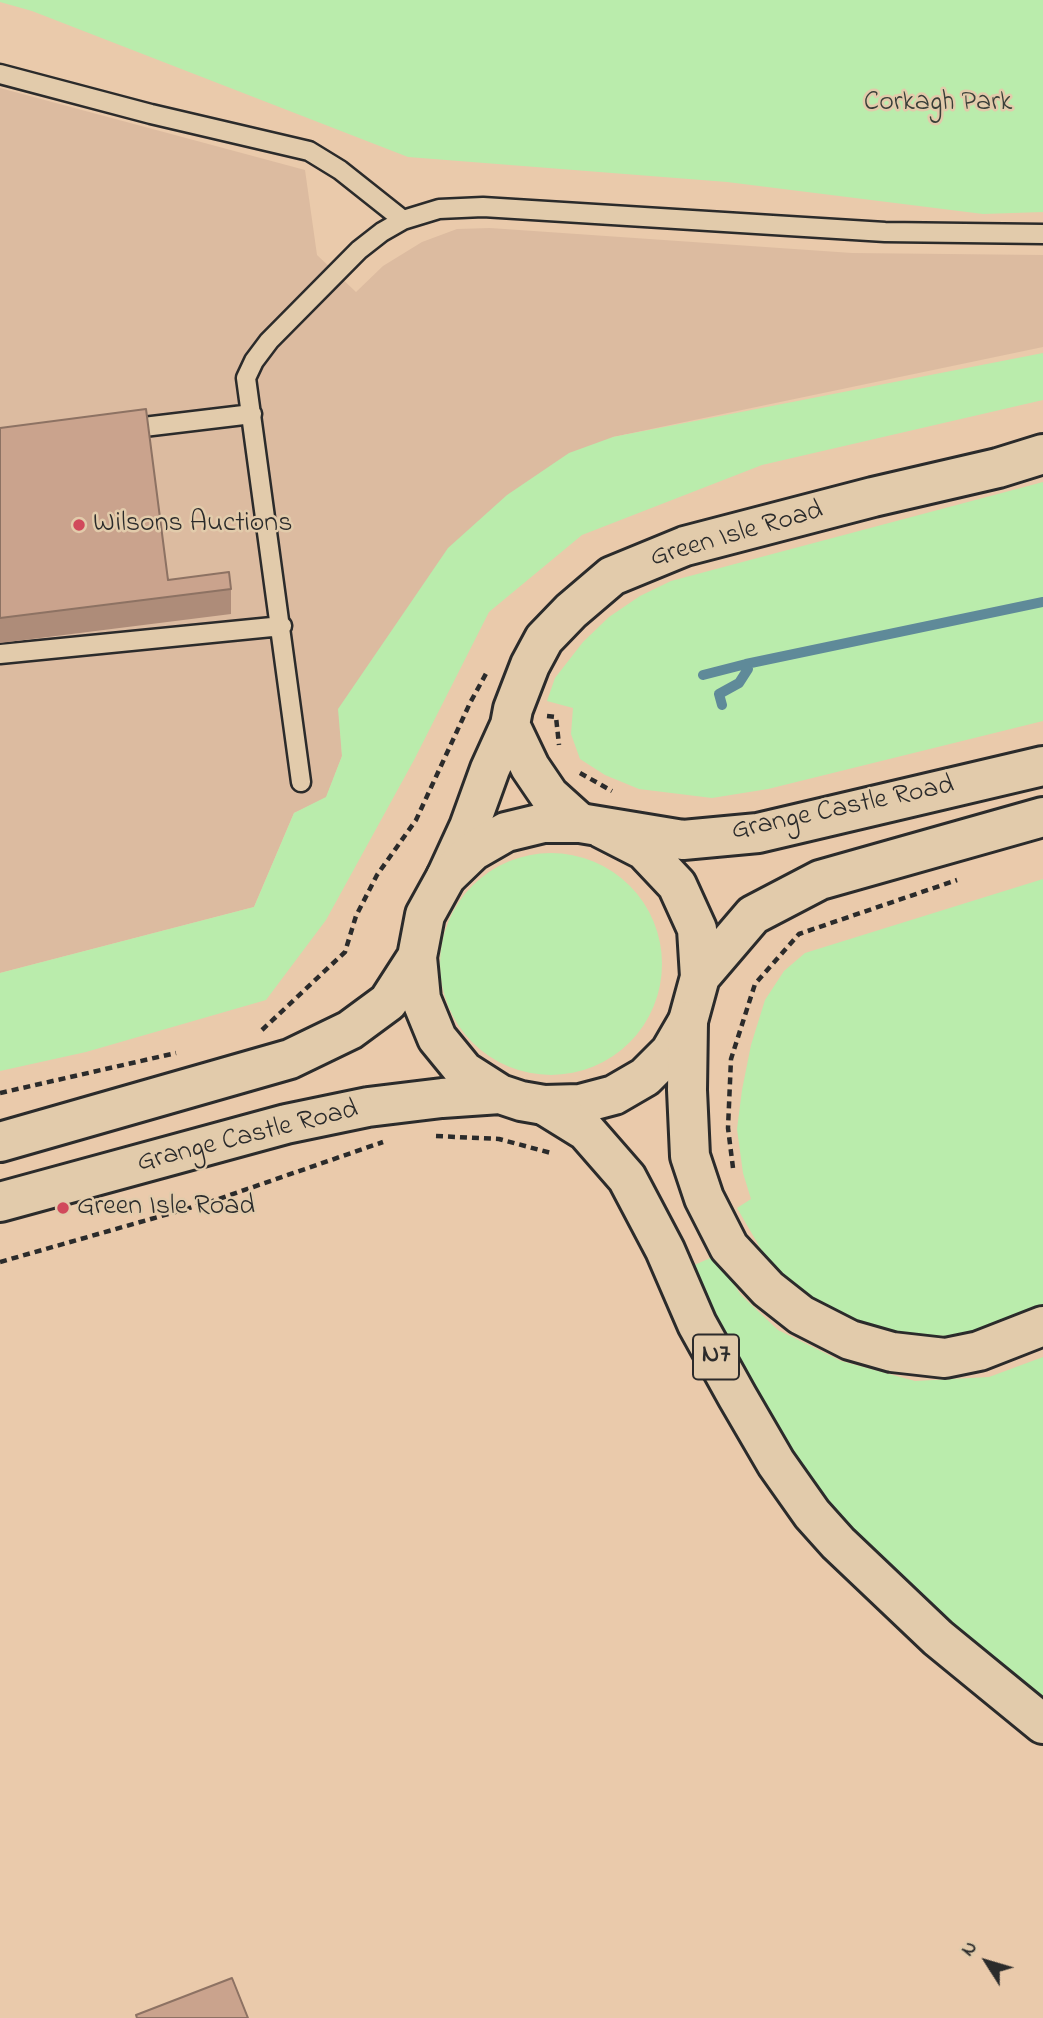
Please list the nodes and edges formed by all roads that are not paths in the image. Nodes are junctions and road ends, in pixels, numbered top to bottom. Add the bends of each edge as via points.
1 (0, 74) edge
2 (403, 220) junction
3 (1043, 234) edge
4 (252, 414) junction
5 (106, 431) edge
6 (1043, 454) edge
7 (282, 626) junction
8 (0, 654) edge
9 (510, 724) junction
10 (1043, 766) edge
11 (301, 782) dead end
12 (1043, 817) edge
13 (590, 825) junction
14 (446, 877) junction
15 (417, 957) junction
16 (700, 976) junction
17 (688, 1021) junction
18 (500, 1094) junction
19 (544, 1105) junction
20 (0, 1142) edge
21 (0, 1202) edge
22 (1043, 1326) edge
23 (1043, 1724) edge

1 - 2 lane via 309,151
2 - 3 lane via 439,209 483,207 885,232
2 - 4 lane via 359,250 269,341 246,378
4 - 5 lane
4 - 7 lane
6 - 9 main road, Green Isle Road via 685,546 612,576 544,639
7 - 8 lane
7 - 11 lane
9 - 13 main road via 549,795
9 - 14 main road, Green Isle Road
10 - 13 main road, Grange Castle Road via 758,833 683,839
12 - 16 main road, Grange Castle Road via 820,880 753,915
13 - 14 main road, Grange Castle Road via 543,823 506,832 473,850
13 - 16 main road, Grange Castle Road via 644,850 677,885 697,929
14 - 15 main road, Grange Castle Road via 425,915
15 - 18 main road, Grange Castle Road via 421,999 437,1038 464,1071
15 - 20 main road, Grange Castle Road via 387,1002 350,1030 290,1059
16 - 17 main road, Grange Castle Road
17 - 19 main road, Grange Castle Road via 670,1052 645,1077 614,1095 580,1104
17 - 22 main road via 691,1156 704,1198 730,1247 768,1289 801,1315 837,1334 892,1352 945,1358 979,1351
18 - 19 main road, Grange Castle Road
18 - 21 main road, Grange Castle Road via 368,1107 286,1124
19 - 23 main road, N7 via 586,1131 627,1178 730,1384 812,1514 938,1638

